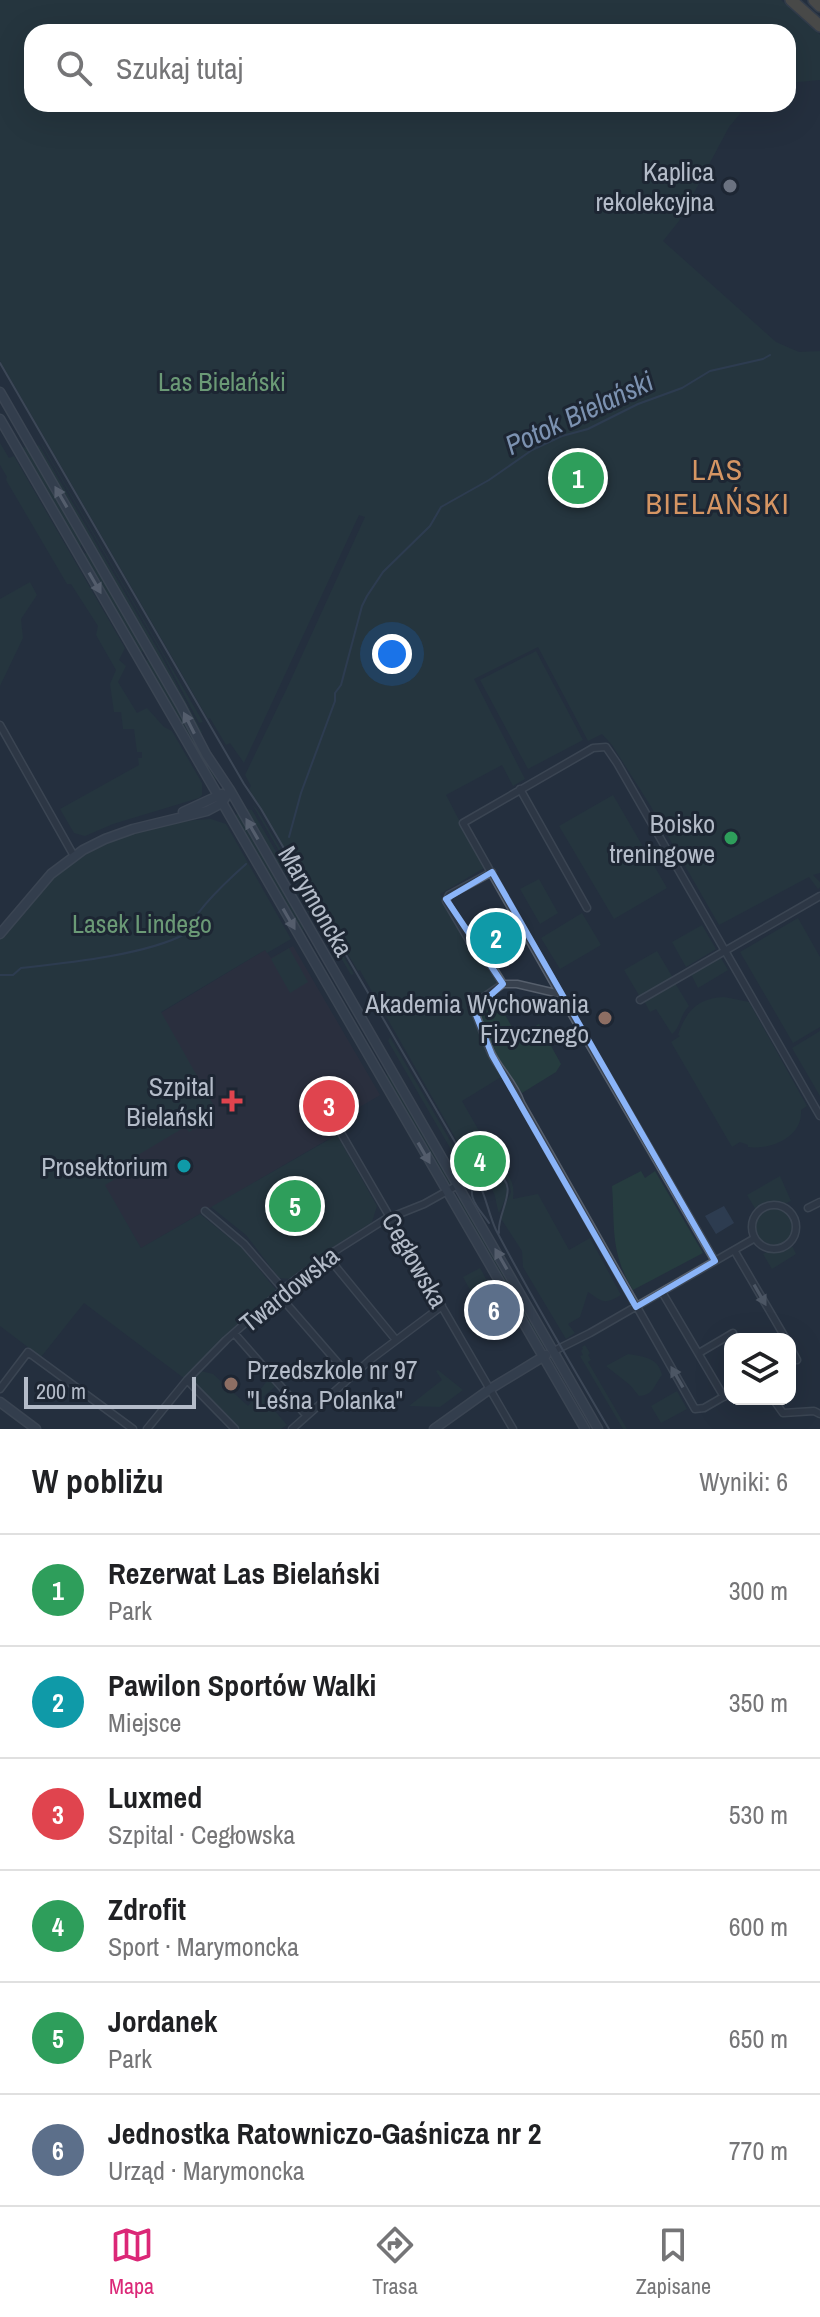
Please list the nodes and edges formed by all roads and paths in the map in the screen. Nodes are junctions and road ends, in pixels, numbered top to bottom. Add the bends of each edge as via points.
1 (791, 0) edge
2 (814, 0) edge
3 (820, 6) edge
4 (820, 26) edge
5 (0, 392) edge
6 (0, 419) edge
7 (27, 439) junction
8 (16, 446) junction
9 (89, 546) junction
10 (78, 553) junction
11 (150, 653) junction
12 (139, 659) junction
13 (0, 725) edge
14 (520, 789) junction
15 (230, 790) junction
16 (220, 800) junction
17 (74, 856) junction
18 (492, 872) junction
19 (820, 896) edge
20 (587, 908) dead end
21 (0, 934) edge
22 (726, 950) junction
23 (503, 984) junction
24 (560, 994) junction
25 (334, 996) junction
26 (640, 1000) dead end
27 (355, 1006) junction
28 (350, 1023) junction
29 (391, 1069) junction
30 (380, 1076) junction
31 (820, 1116) edge
32 (341, 1133) dead end
33 (458, 1185) junction
34 (447, 1191) junction
35 (820, 1202) edge
36 (205, 1211) dead end
37 (800, 1212) junction
38 (391, 1216) junction
39 (755, 1238) junction
40 (734, 1250) junction
41 (327, 1256) junction
42 (715, 1261) junction
43 (280, 1292) junction
44 (662, 1292) junction
45 (442, 1306) junction
46 (637, 1308) junction
47 (234, 1333) junction
48 (782, 1333) edge
49 (724, 1338) edge
50 (396, 1340) junction
51 (554, 1351) junction
52 (699, 1353) junction
53 (543, 1356) junction
54 (350, 1377) junction
55 (187, 1380) junction
56 (0, 1389) edge
57 (490, 1389) junction
58 (724, 1390) edge
59 (724, 1397) edge
60 (0, 1402) edge
61 (777, 1405) edge
62 (820, 1414) edge
63 (306, 1415) junction
64 (36, 1429) edge
65 (133, 1429) edge
66 (147, 1429) edge
67 (235, 1429) edge
68 (292, 1429) edge
69 (434, 1429) edge
70 (513, 1429) edge
71 (585, 1429) edge
72 (598, 1429) edge

1 - 4 highway
2 - 3 highway
5 - 7 main road, Marymoncka
6 - 8 main road, Marymoncka
7 - 8 main road
9 -> 7 main road, Marymoncka
8 - 10 main road, Marymoncka
9 - 10 main road
9 - 11 main road, Marymoncka
10 -> 12 main road, Marymoncka
11 - 12 main road
15 -> 11 main road, Marymoncka
12 - 16 main road, Marymoncka
13 - 17 street
14 - 18 street via 463,823
14 - 20 street
14 - 22 street via 593,748 606,747
15 - 16 main road
27 -> 15 main road, Marymoncka
16 - 17 main road via 207,811 108,837
16 -> 25 main road, Marymoncka
17 - 21 main road via 51,874
18 - 23 street via 446,901
18 - 24 street
19 - 22 street
22 - 26 street
22 - 31 street
23 - 24 street
23 - 46 street via 474,1010 492,1055 517,1090
24 - 42 street
25 - 27 main road
25 - 28 main road, Marymoncka
27 - 28 main road
27 - 29 main road, Marymoncka
28 - 30 main road, Marymoncka
29 - 30 main road
29 - 33 main road, Marymoncka
30 -> 34 main road, Marymoncka
32 - 38 street, Cegłowska
33 - 34 street, Twardowska
51 -> 33 main road, Marymoncka
34 - 38 street, Twardowska
34 - 53 main road, Marymoncka
35 - 37 street
36 - 43 street via 244,1244
37 - 39 street via 785,1246 770,1248
37 - 39 street via 782,1206 760,1210 752,1223
38 - 41 street, Twardowska
38 - 45 street, Cegłowska
39 - 40 street
40 - 42 street
40 -> 48 street
41 - 43 street, Twardowska
41 - 50 street
42 - 44 street
43 - 47 street, Twardowska
43 - 54 street
44 - 46 street
44 - 52 street
45 - 50 street
45 - 57 street, Cegłowska
46 - 51 street
59 -> 46 street via 695,1409
47 - 55 street, Twardowska
47 - 63 street
49 - 52 street
50 - 54 street
51 - 53 main road
51 - 72 main road, Marymoncka
52 - 58 street
53 - 57 main road
53 - 71 main road, Marymoncka
54 - 63 street
55 - 66 street, Twardowska
55 - 67 street
56 - 65 street via 28,1352
57 - 69 main road
57 - 70 street, Cegłowska
60 - 64 main road
61 - 62 street via 783,1413
63 - 68 street

